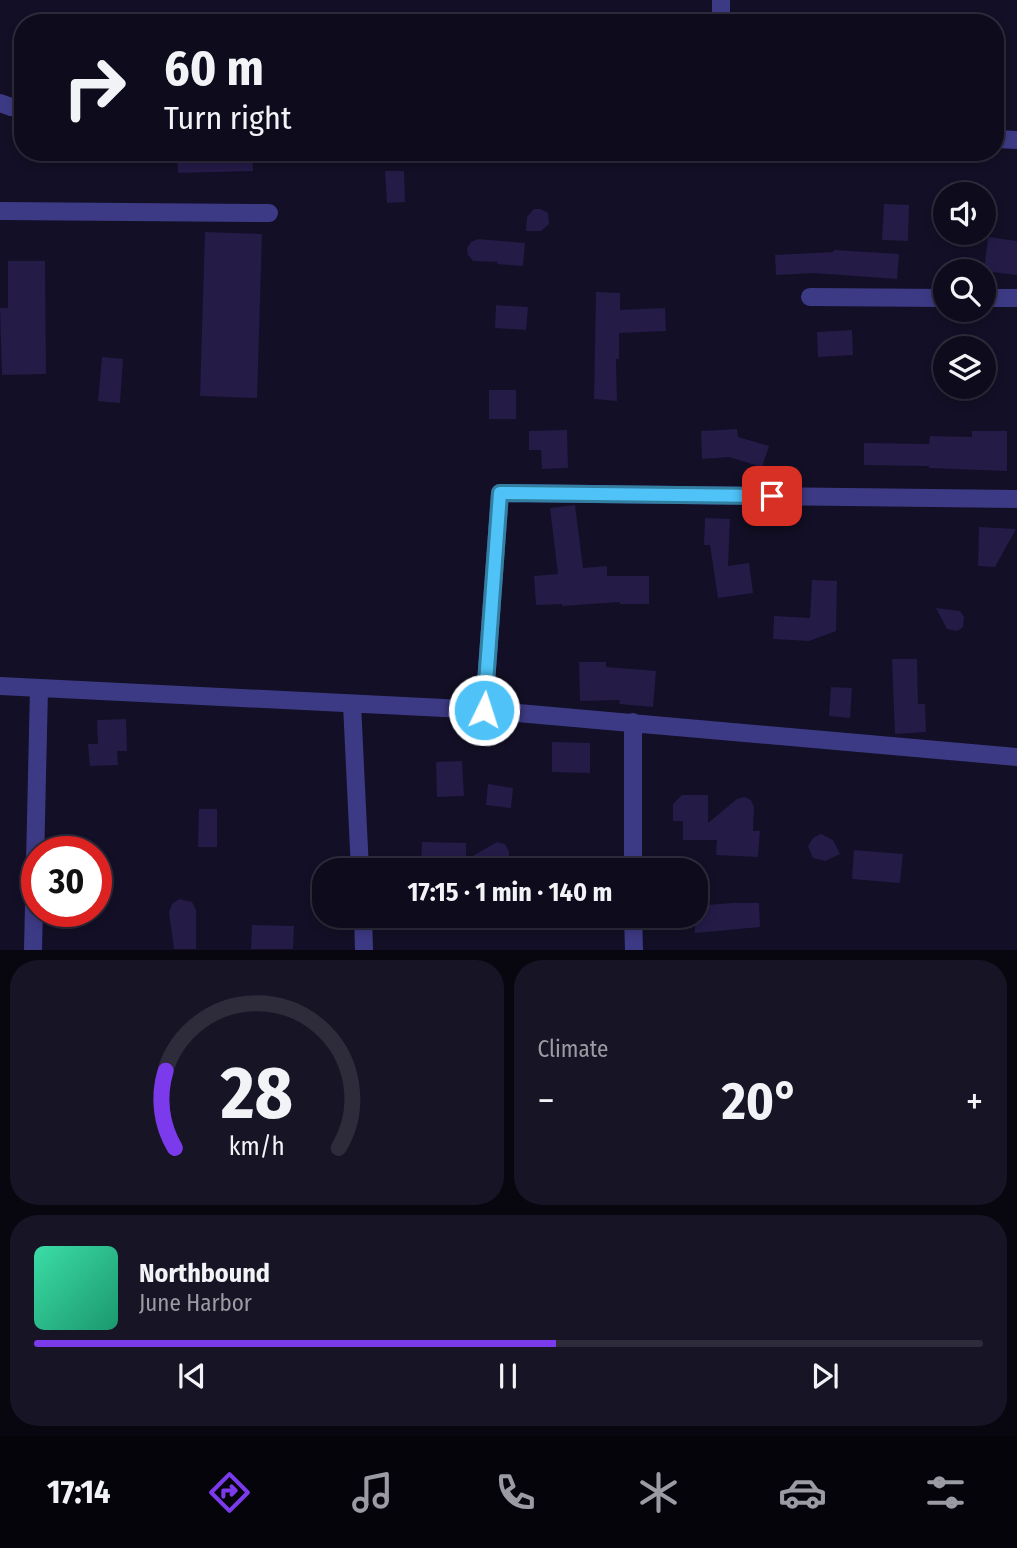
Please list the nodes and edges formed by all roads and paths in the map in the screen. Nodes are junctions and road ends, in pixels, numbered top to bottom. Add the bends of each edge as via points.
1 (0, 211) edge
2 (270, 213) dead end
3 (810, 297) dead end
4 (933, 298) edge
5 (996, 298) edge
6 (1017, 298) edge
7 (1017, 499) edge
8 (0, 686) edge
9 (39, 688) junction
10 (352, 704) junction
11 (484, 710) junction
12 (633, 722) junction
13 (1017, 757) edge
14 (359, 858) edge
15 (633, 858) edge
16 (363, 928) edge
17 (633, 928) edge
18 (33, 950) edge
19 (364, 950) edge
20 (634, 950) edge

1 - 2 street
3 - 4 street
5 - 6 street
7 - 11 street via 500,493
8 - 9 street
9 - 10 street
9 - 18 street
10 - 11 street
10 - 14 street
11 - 12 street
12 - 13 street
12 - 15 street
16 - 19 street
17 - 20 street

